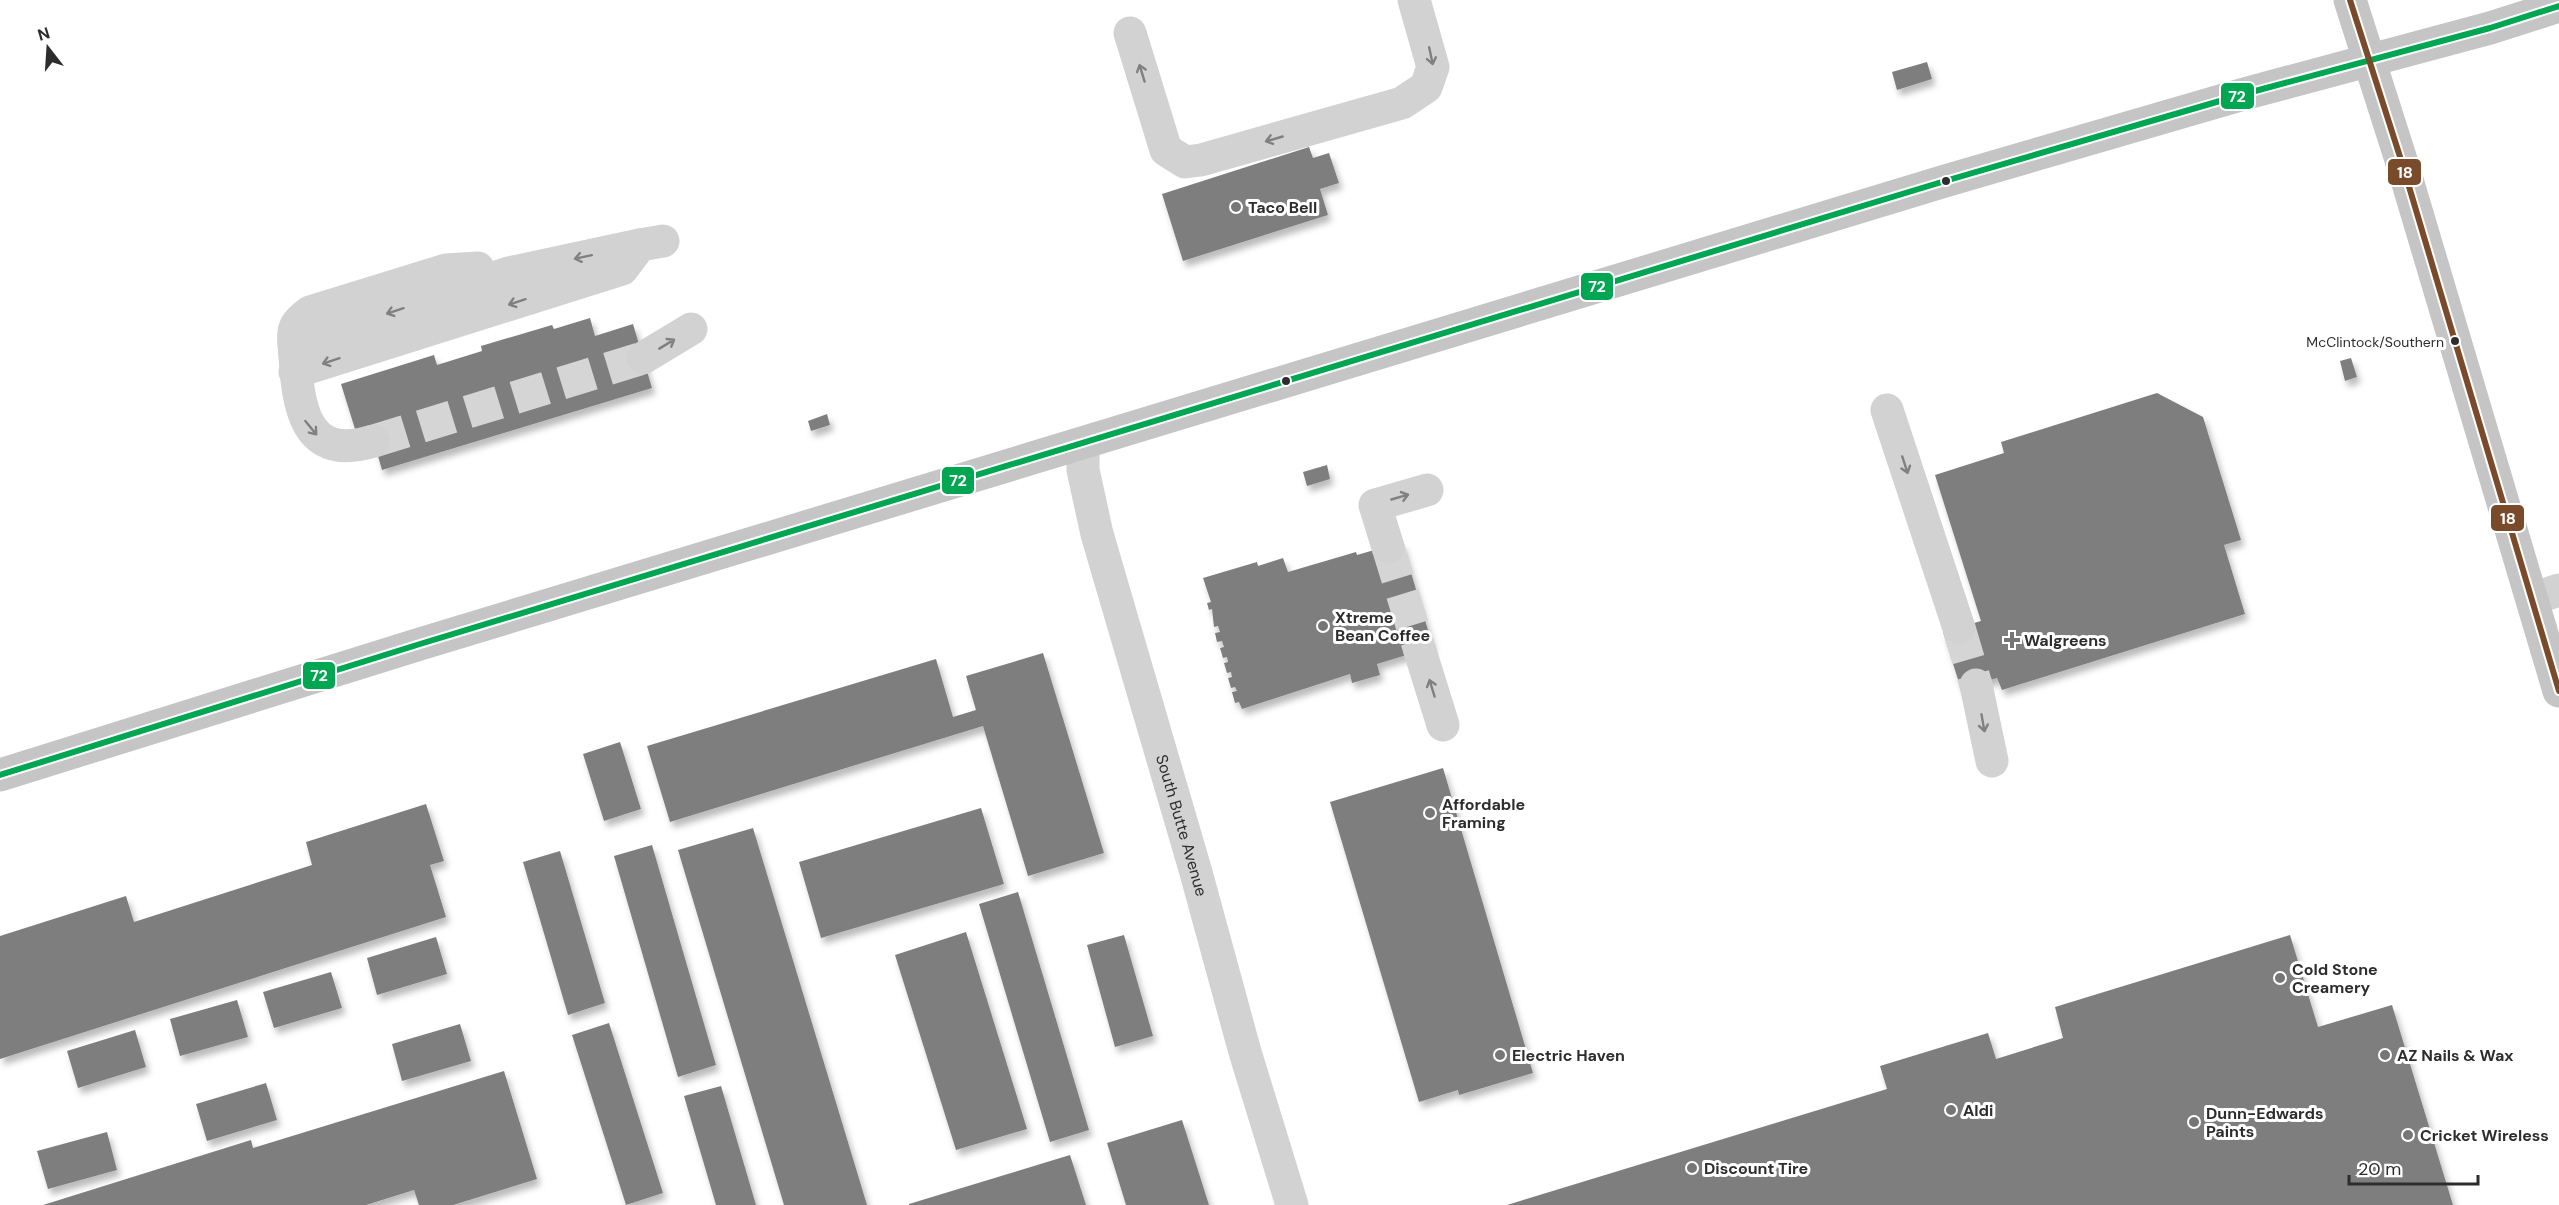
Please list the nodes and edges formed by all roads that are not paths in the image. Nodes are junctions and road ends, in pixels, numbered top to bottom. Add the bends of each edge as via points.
1 (1414, 0) edge
2 (2350, 0) edge
3 (2559, 6) edge
4 (1130, 33) dead end
5 (2370, 60) junction
6 (691, 329) dead end
7 (294, 358) junction
8 (643, 358) tunnel mouth
9 (1887, 410) dead end
10 (374, 441) tunnel mouth
11 (1083, 443) junction
12 (1427, 490) dead end
13 (1388, 547) tunnel mouth
14 (2545, 594) edge
15 (1959, 628) tunnel mouth
16 (1420, 651) tunnel mouth
17 (1976, 685) tunnel mouth
18 (2559, 691) edge
19 (1443, 725) dead end
20 (1992, 761) dead end
21 (0, 775) edge
22 (1292, 1205) edge

1 -> 4 street via 1433,67 1426,87 1402,103 1185,162 1166,150
2 - 5 main road
3 - 5 main road
5 - 11 main road via 1956,177
5 - 14 main road
8 -> 6 street
7 -> 7 street via 622,269 652,243 509,273
7 -> 10 street via 297,392 306,425 335,445 356,447
9 -> 15 street
11 - 21 main road
11 - 22 street, South Butte Avenue via 1083,470 1098,534
13 -> 12 street via 1375,505
14 - 18 main road
19 -> 16 street
17 -> 20 street

